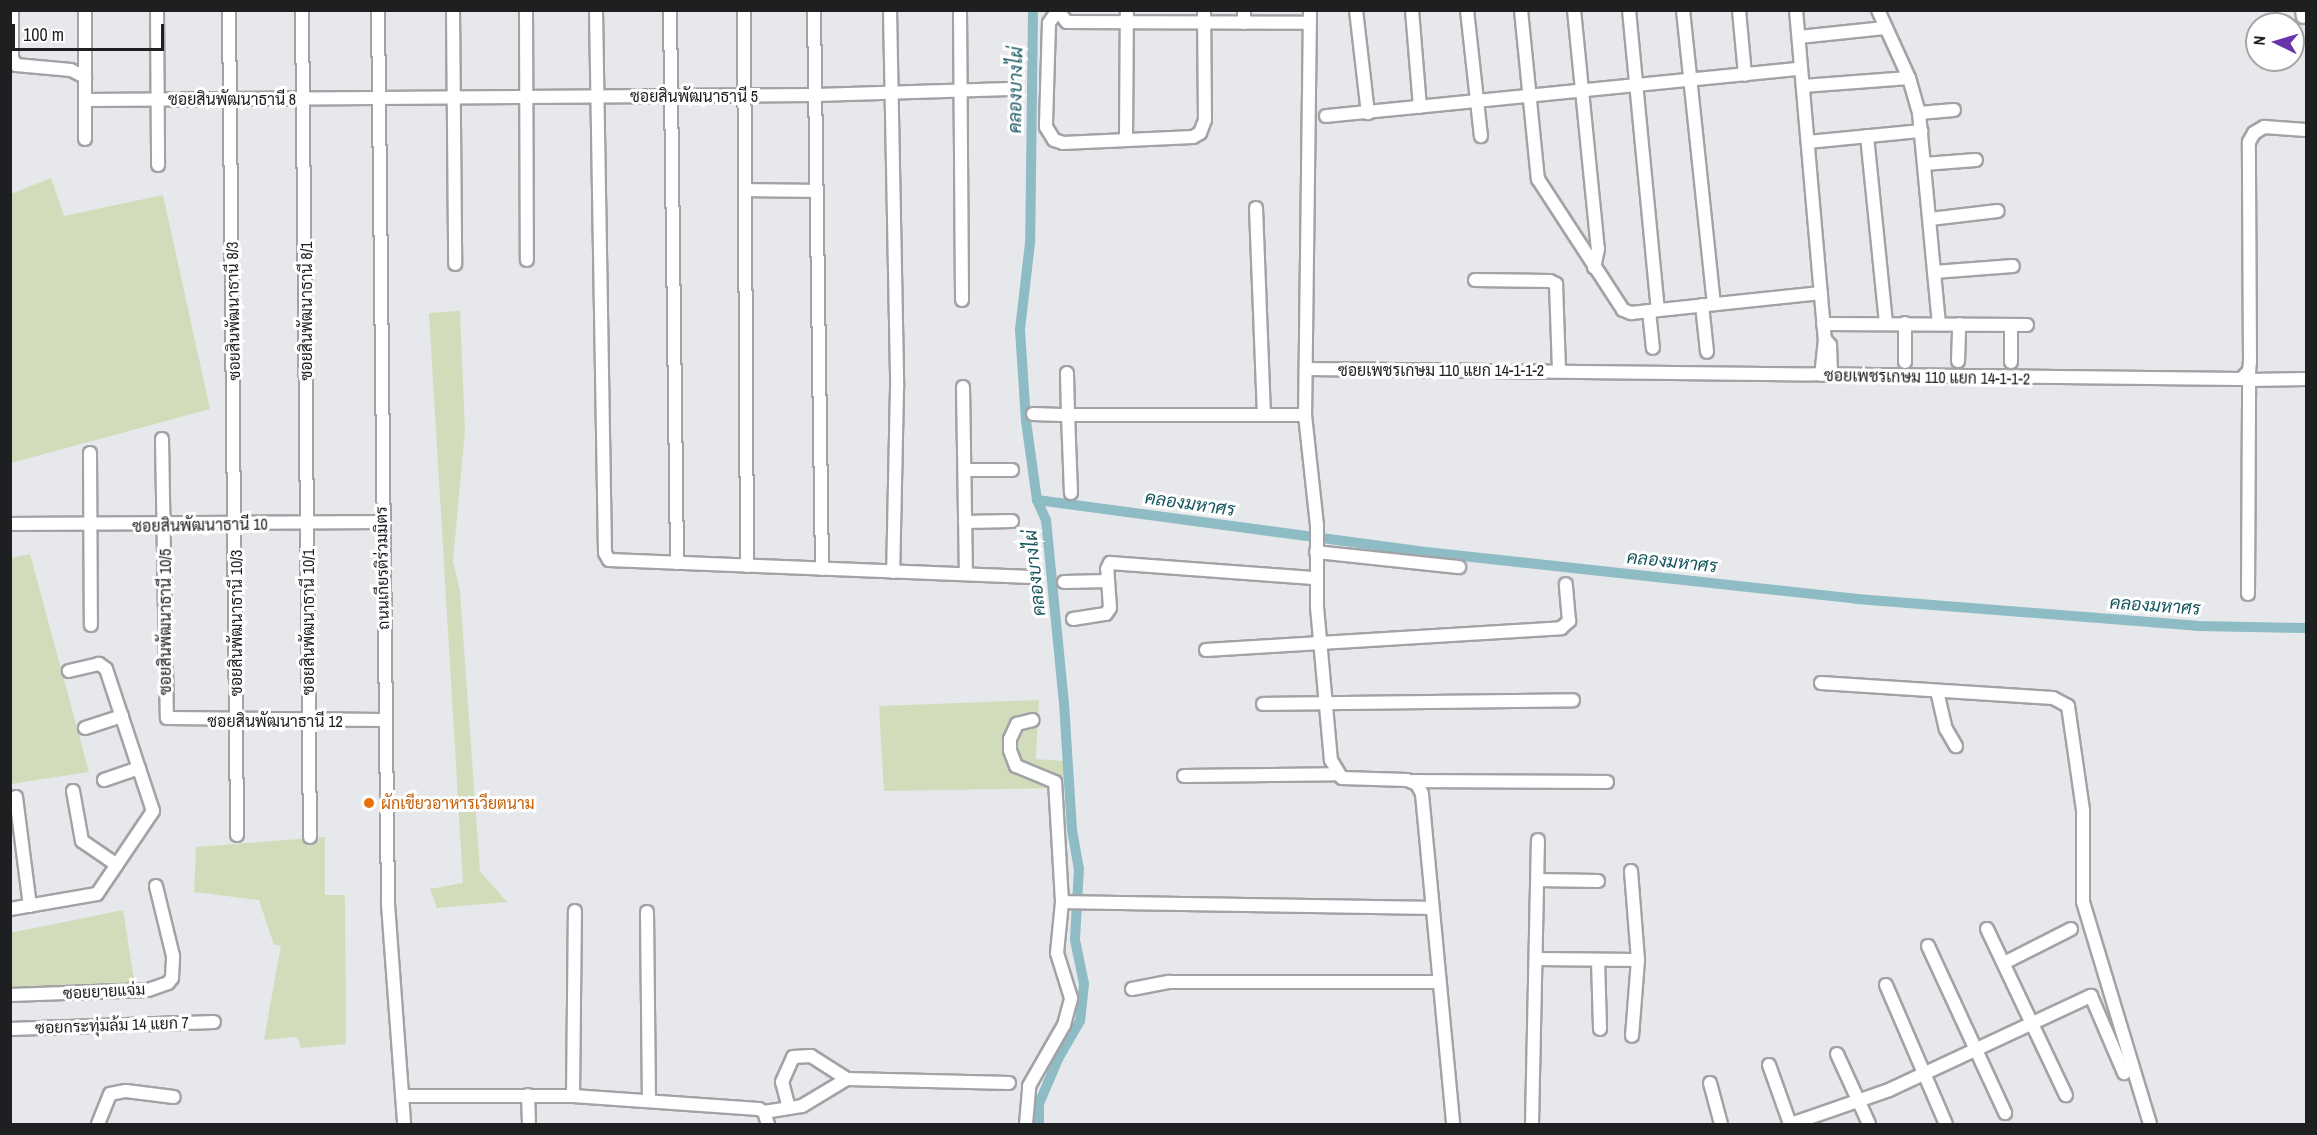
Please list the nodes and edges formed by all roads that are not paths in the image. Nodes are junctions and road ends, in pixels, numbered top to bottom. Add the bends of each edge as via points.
1 (12, 10) edge
2 (85, 10) edge
3 (157, 10) edge
4 (229, 10) edge
5 (302, 10) edge
6 (378, 10) edge
7 (453, 10) edge
8 (526, 10) edge
9 (596, 10) edge
10 (670, 10) edge
11 (744, 10) edge
12 (814, 10) edge
13 (890, 10) edge
14 (960, 10) edge
15 (1356, 10) edge
16 (1412, 10) edge
17 (1467, 10) edge
18 (1521, 10) edge
19 (1574, 10) edge
20 (1629, 10) edge
21 (1683, 10) edge
22 (1739, 10) edge
23 (1796, 10) edge
24 (1878, 10) edge
25 (1058, 11) edge
26 (1090, 16) edge
27 (1127, 16) edge
28 (1166, 16) edge
29 (1205, 16) edge
30 (1244, 16) edge
31 (1310, 17) edge
32 (1885, 28) junction
33 (1799, 37) junction
34 (1801, 69) junction
35 (1745, 75) junction
36 (85, 77) junction
37 (1909, 78) junction
38 (1689, 82) junction
39 (1635, 86) junction
40 (1803, 86) junction
41 (1010, 89) dead end
42 (960, 90) junction
43 (1582, 91) junction
44 (889, 93) junction
45 (816, 95) junction
46 (1531, 95) junction
47 (598, 96) junction
48 (671, 96) junction
49 (744, 96) junction
50 (525, 97) junction
51 (379, 98) junction
52 (452, 98) junction
53 (230, 99) junction
54 (304, 99) junction
55 (86, 100) junction
56 (157, 100) junction
57 (1476, 101) junction
58 (1420, 107) junction
59 (1954, 110) dead end
60 (1368, 112) junction
61 (1919, 113) junction
62 (1326, 116) dead end
63 (2307, 130) edge
64 (1921, 131) junction
65 (1480, 136) dead end
66 (1867, 136) junction
67 (85, 139) dead end
68 (1126, 140) junction
69 (1808, 142) junction
70 (1976, 160) dead end
71 (1924, 164) junction
72 (158, 165) dead end
73 (745, 190) junction
74 (817, 191) junction
75 (1256, 208) dead end
76 (1998, 211) dead end
77 (1930, 219) junction
78 (527, 260) dead end
79 (454, 264) dead end
80 (2013, 266) dead end
81 (1594, 268) junction
82 (1934, 272) junction
83 (1475, 280) dead end
84 (1821, 293) junction
85 (962, 300) dead end
86 (1708, 304) junction
87 (1654, 310) junction
88 (1886, 323) junction
89 (1905, 323) junction
90 (1939, 323) junction
91 (1823, 324) junction
92 (1959, 324) junction
93 (2012, 325) junction
94 (2027, 325) dead end
95 (1653, 348) dead end
96 (1707, 352) dead end
97 (1958, 361) dead end
98 (1905, 362) dead end
99 (2011, 362) dead end
100 (1306, 369) junction
101 (1559, 371) junction
102 (1068, 373) dead end
103 (1826, 375) junction
104 (2249, 376) junction
105 (2307, 379) edge
106 (963, 387) dead end
107 (1034, 414) dead end
108 (1068, 415) junction
109 (1264, 415) junction
110 (1305, 415) junction
111 (162, 439) dead end
112 (90, 453) dead end
113 (964, 470) junction
114 (1012, 470) dead end
115 (1071, 493) dead end
116 (1012, 521) dead end
117 (382, 522) junction
118 (965, 522) junction
119 (236, 524) junction
120 (308, 524) junction
121 (14, 525) edge
122 (164, 525) junction
123 (92, 526) junction
124 (1317, 547) junction
125 (677, 563) junction
126 (747, 566) junction
127 (1459, 567) dead end
128 (822, 569) junction
129 (893, 572) junction
130 (966, 574) junction
131 (1032, 577) dead end
132 (1316, 578) junction
133 (1108, 581) junction
134 (1064, 582) dead end
135 (1566, 584) dead end
136 (2248, 594) dead end
137 (1073, 619) dead end
138 (91, 625) dead end
139 (1321, 643) junction
140 (1206, 650) dead end
141 (69, 671) dead end
142 (1821, 683) dead end
143 (1937, 691) junction
144 (1574, 700) dead end
145 (1326, 702) junction
146 (1263, 704) dead end
147 (122, 716) junction
148 (167, 718) joint
149 (308, 720) junction
150 (384, 720) junction
151 (1033, 720) dead end
152 (237, 722) junction
153 (85, 728) dead end
154 (1956, 746) dead end
155 (140, 768) junction
156 (1337, 774) junction
157 (1184, 776) dead end
158 (104, 780) dead end
159 (1413, 781) junction
160 (1607, 782) dead end
161 (73, 791) dead end
162 (16, 797) dead end
163 (237, 835) dead end
164 (310, 837) dead end
165 (1538, 840) dead end
166 (117, 865) junction
167 (1631, 871) dead end
168 (1538, 880) junction
169 (1598, 881) dead end
170 (156, 886) dead end
171 (1065, 902) junction
172 (30, 906) junction
173 (1431, 908) junction
174 (10, 909) edge
175 (575, 911) dead end
176 (647, 912) dead end
177 (1987, 929) dead end
178 (2071, 929) dead end
179 (1928, 945) dead end
180 (1536, 959) junction
181 (1598, 960) junction
182 (1638, 960) junction
183 (2004, 963) junction
184 (1437, 982) junction
185 (1886, 986) dead end
186 (1132, 989) dead end
187 (10, 995) edge
188 (214, 1022) dead end
189 (2034, 1023) junction
190 (10, 1029) edge
191 (1600, 1029) dead end
192 (1632, 1036) dead end
193 (1978, 1049) junction
194 (1837, 1054) dead end
195 (1769, 1065) dead end
196 (2124, 1073) dead end
197 (1924, 1074) junction
198 (847, 1079) junction
199 (1009, 1083) dead end
200 (1710, 1083) dead end
201 (528, 1095) junction
202 (573, 1095) junction
203 (2066, 1095) dead end
204 (402, 1096) junction
205 (174, 1097) dead end
206 (649, 1100) junction
207 (1858, 1101) junction
208 (789, 1108) junction
209 (764, 1112) junction
210 (2005, 1113) dead end
211 (1794, 1124) edge
212 (98, 1125) edge
213 (404, 1125) edge
214 (529, 1125) edge
215 (768, 1125) edge
216 (1026, 1125) edge
217 (1453, 1125) edge
218 (1532, 1125) edge
219 (1721, 1125) edge
220 (1869, 1125) edge
221 (1946, 1125) edge
222 (2150, 1125) edge

1 - 36 street via 12,58 16,65 71,70
2 - 36 street
3 - 56 street
4 - 53 street, ซอยสินพัฒนาธานี 8/3
5 - 54 street, ซอยสินพัฒนาธานี 8/1
6 - 51 street, ถนนเกียรติร่วมมิตร
7 - 52 street
8 - 50 street
9 - 47 street
10 - 48 street
11 - 49 street
12 - 45 street
13 - 44 street
14 - 42 street
15 - 60 street
16 - 58 street
17 - 57 street
18 - 46 street
19 - 43 street
20 - 39 street
21 - 38 street
22 - 35 street
23 - 33 street
24 - 32 street
25 - 26 street via 1067,22
25 - 68 street via 1049,23 1048,134 1063,143
26 - 27 street
27 - 28 street
27 - 68 street
28 - 29 street
29 - 30 street
29 - 68 street via 1205,120 1200,133 1193,137
30 - 31 street
31 - 100 street
32 - 33 street
32 - 37 street
33 - 34 street
34 - 35 street
34 - 40 street
35 - 38 street
36 - 55 street
37 - 40 street
37 - 61 street
38 - 39 street
38 - 86 street
39 - 43 street
39 - 87 street
40 - 69 street
41 - 42 street, ซอยสินพัฒนาธานี 5
42 - 44 street, ซอยสินพัฒนาธานี 5
42 - 85 street
43 - 46 street
43 - 81 street via 1598,249
44 - 45 street, ซอยสินพัฒนาธานี 5
44 - 129 street via 897,388
45 - 49 street, ซอยสินพัฒนาธานี 5
45 - 74 street
46 - 57 street
46 - 81 street via 1538,180
47 - 48 street, ซอยสินพัฒนาธานี 5
47 - 50 street, ซอยสินพัฒนาธานี 5
47 - 125 street via 605,553 609,560 616,561
48 - 49 street, ซอยสินพัฒนาธานี 5
48 - 125 street
49 - 73 street
50 - 52 street, ซอยสินพัฒนาธานี 5
50 - 78 street
51 - 52 street, ซอยสินพัฒนาธานี 5
51 - 54 street, ซอยสินพัฒนาธานี 8
51 - 117 street, ถนนเกียรติร่วมมิตร
52 - 79 street
53 - 54 street, ซอยสินพัฒนาธานี 8
53 - 56 street, ซอยสินพัฒนาธานี 8
53 - 119 street, ซอยสินพัฒนาธานี 8/3
54 - 120 street, ซอยสินพัฒนาธานี 8/1
55 - 56 street, ซอยสินพัฒนาธานี 8
55 - 67 street
56 - 72 street
57 - 58 street
57 - 65 street
58 - 60 street
59 - 61 street
60 - 62 street
61 - 64 street
63 - 104 street via 2264,127 2249,142
64 - 66 street
64 - 71 street
66 - 69 street
66 - 88 street
69 - 84 street
70 - 71 street
71 - 77 street
73 - 74 street
73 - 126 street
74 - 128 street
75 - 109 street
76 - 77 street
77 - 82 street
80 - 82 street
81 - 87 street via 1623,310
82 - 90 street
83 - 101 street via 1556,284
84 - 86 street
84 - 91 street
86 - 87 street
86 - 96 street
87 - 95 street
88 - 89 street
88 - 91 street
89 - 90 street
89 - 98 street
90 - 92 street
91 - 103 street
92 - 93 street
92 - 97 street
93 - 94 street
93 - 99 street
100 - 101 street, ซอยเพชรเกษม 110 แยก 14-1-1-2
100 - 110 street
101 - 103 street, ซอยเพชรเกษม 110 แยก 14-1-1-2
102 - 108 street
103 - 104 street, ซอยเพชรเกษม 110 แยก 14-1-1-2 via 2236,380
104 - 105 street, ซอยเพชรเกษม 110 แยก 14-1-1-2
104 - 136 street
106 - 113 street
107 - 108 street
108 - 109 street
108 - 115 street
109 - 110 street
110 - 124 street
111 - 122 street, ซอยสินพัฒนาธานี 10/5
112 - 123 street
113 - 114 street
113 - 118 street
116 - 118 street
117 - 120 street, ซอยสินพัฒนาธานี 10
117 - 150 street, ถนนเกียรติร่วมมิตร
118 - 130 street
119 - 120 street, ซอยสินพัฒนาธานี 10
119 - 122 street, ซอยสินพัฒนาธานี 10
119 - 152 street, ซอยสินพัฒนาธานี 10/3
120 - 149 street, ซอยสินพัฒนาธานี 10/1
121 - 123 street, ซอยสินพัฒนาธานี 10
122 - 123 street, ซอยสินพัฒนาธานี 10
122 - 148 street, ซอยสินพัฒนาธานี 10/5
123 - 138 street
124 - 127 street
124 - 132 street
125 - 126 street
126 - 128 street
128 - 129 street
129 - 130 street
130 - 131 street
132 - 133 street via 1110,563
132 - 139 street
133 - 134 street
133 - 137 street via 1110,608 1106,614
135 - 139 street via 1569,621 1561,628
139 - 140 street
139 - 145 street
141 - 147 street via 104,665
142 - 143 street
143 - 154 street via 1946,729
143 - 222 street via 2053,698 2068,706 2083,810 2083,902
144 - 145 street
145 - 146 street
145 - 156 street via 1331,760
147 - 153 street
147 - 155 street
148 - 152 street, ซอยสินพัฒนาธานี 12
149 - 150 street, ซอยสินพัฒนาธานี 12
149 - 152 street, ซอยสินพัฒนาธานี 12
149 - 164 street, ซอยสินพัฒนาธานี 10/1
150 - 204 street, ถนนเกียรติร่วมมิตร via 388,904
151 - 171 street via 1017,724 1010,750 1016,766 1055,782
152 - 163 street, ซอยสินพัฒนาธานี 10/3
155 - 158 street
155 - 166 street via 153,811
156 - 157 street
156 - 159 street via 1348,779
159 - 160 street
159 - 173 street via 1424,801
161 - 166 street via 81,841
162 - 172 street
165 - 168 street
166 - 172 street via 98,894
167 - 182 street
168 - 169 street
168 - 180 street
170 - 187 street, ซอยยายแจ่ม via 173,956 172,978 168,982 148,990
171 - 173 street
171 - 216 street via 1057,953 1070,1006 1064,1025 1029,1086
172 - 174 street
173 - 184 street
175 - 202 street
176 - 206 street
177 - 183 street
178 - 183 street
179 - 193 street
180 - 181 street
180 - 218 street
181 - 182 street
181 - 191 street
182 - 192 street
183 - 189 street
184 - 186 street via 1179,982
184 - 217 street
185 - 197 street
188 - 190 street, ซอยกระทุ่มล้ม 14 แยก 7
189 - 193 street
189 - 196 street via 2091,996
189 - 203 street
193 - 197 street
193 - 210 street
194 - 207 street
195 - 211 street
197 - 207 street
197 - 221 street
198 - 199 street
198 - 208 street via 813,1102
198 - 208 street via 811,1056 793,1057 782,1082
200 - 219 street
201 - 202 street
201 - 204 street
201 - 214 street
202 - 206 street
204 - 213 street, ถนนเกียรติร่วมมิตร
205 - 212 street via 126,1091 110,1094
206 - 209 street
207 - 211 street
207 - 220 street
208 - 209 street
209 - 215 street

